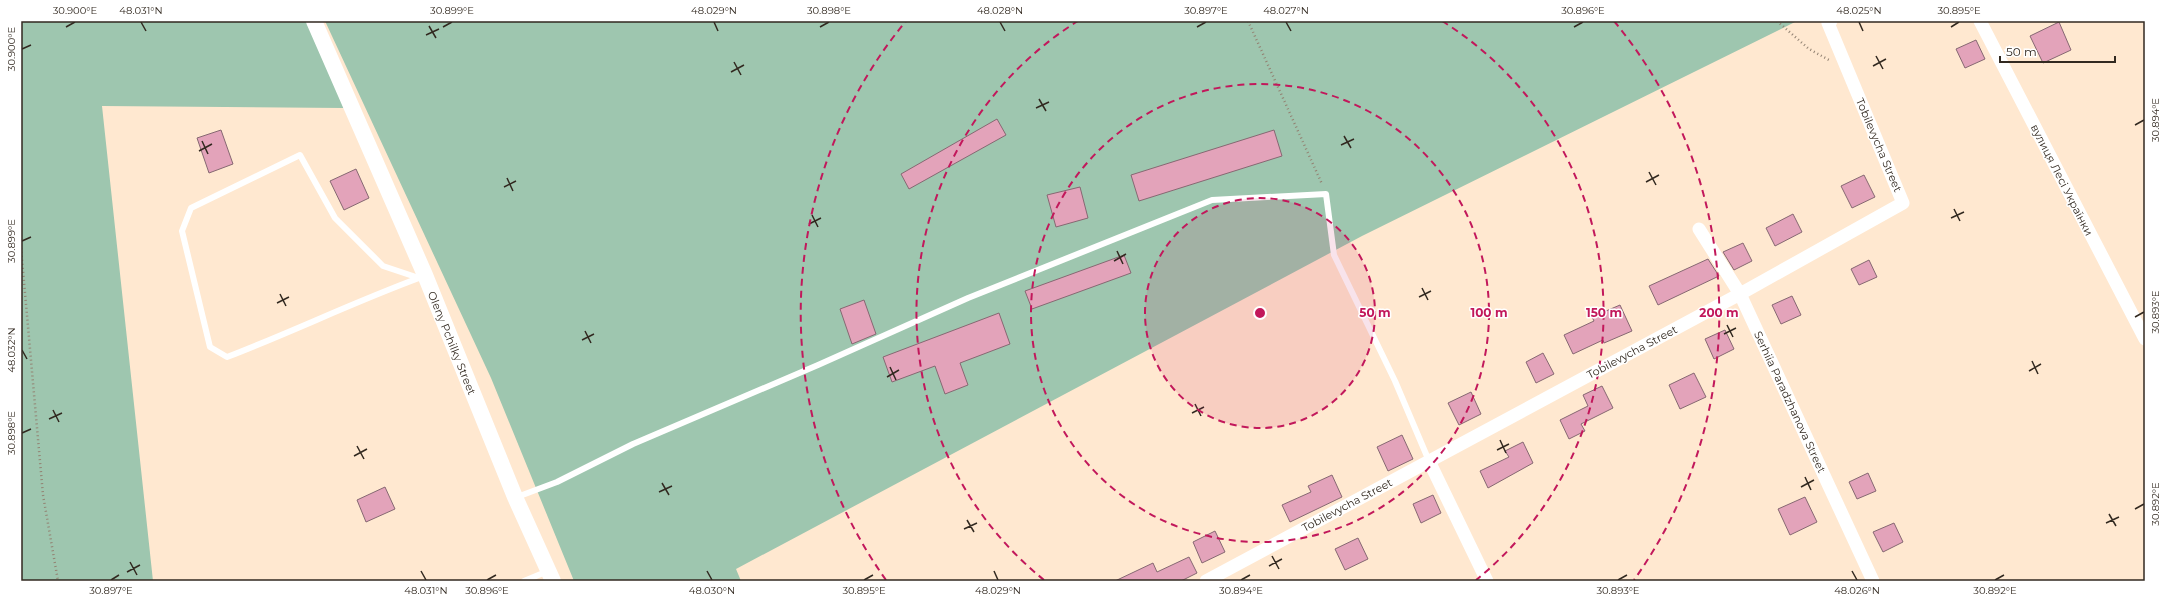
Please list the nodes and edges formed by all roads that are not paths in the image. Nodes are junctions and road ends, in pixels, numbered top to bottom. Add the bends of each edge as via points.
1 (314, 21) edge
2 (1831, 21) edge
3 (1980, 21) edge
4 (1699, 229) dead end
5 (422, 276) junction
6 (1740, 294) junction
7 (2145, 339) edge
8 (1429, 461) junction
9 (515, 497) junction
10 (551, 576) edge
11 (524, 581) edge
12 (1206, 581) edge
13 (1487, 581) edge
14 (1873, 581) edge

1 - 5 street, Oleny Pchilky Street
2 - 6 street, Tobilevycha Street via 1828,23 1903,203
3 - 7 street, вулиця Лесі Українки
4 - 6 street, Serhiia Paradzhanova Street
5 - 5 lane via 227,358 210,348 182,231 191,208 300,155 335,218 383,266
5 - 9 street, Oleny Pchilky Street
6 - 8 street, Tobilevycha Street
6 - 14 street, Serhiia Paradzhanova Street
8 - 9 lane via 1395,381 1334,255 1326,194 1212,200 968,298 633,444 557,482
8 - 12 street, Tobilevycha Street
8 - 13 street
9 - 10 street, Oleny Pchilky Street
10 - 11 lane

